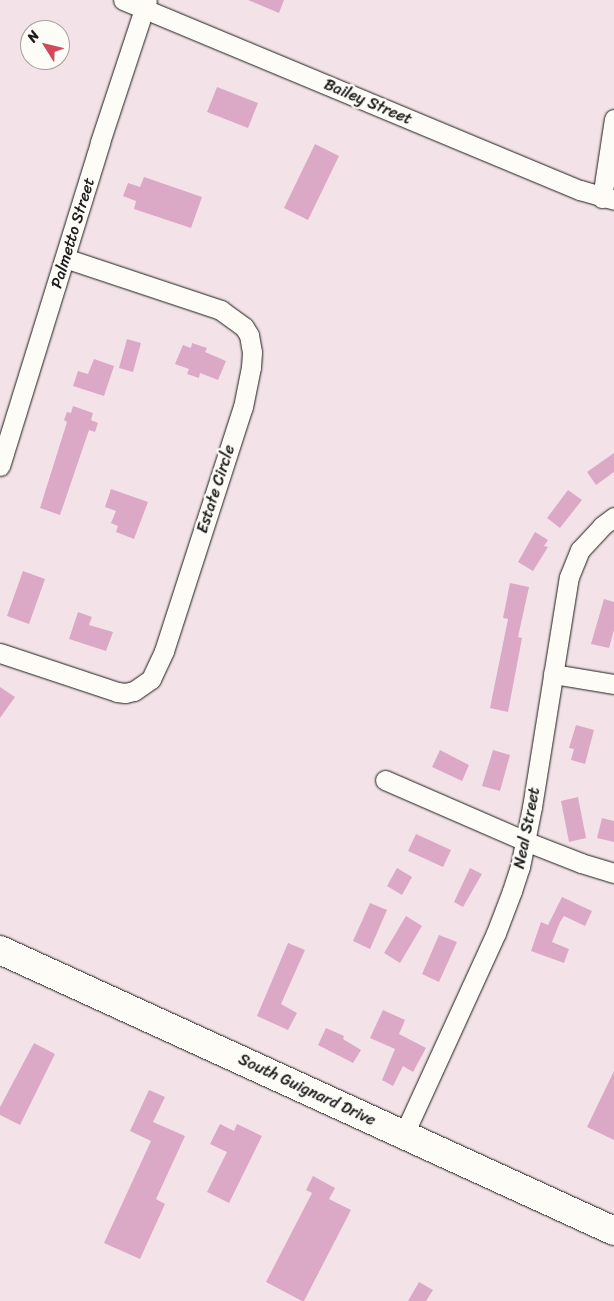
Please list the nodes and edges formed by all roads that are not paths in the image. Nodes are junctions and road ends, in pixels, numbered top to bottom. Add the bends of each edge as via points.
1 (123, 0) edge
2 (146, 4) edge
3 (614, 119) edge
4 (608, 199) edge
5 (65, 258) junction
6 (0, 466) edge
7 (614, 517) edge
8 (0, 653) edge
9 (553, 674) junction
10 (614, 684) edge
11 (385, 780) dead end
12 (525, 841) junction
13 (614, 872) edge
14 (0, 950) edge
15 (404, 1134) junction
16 (614, 1231) edge

1 - 2 street, Bailey Street
2 - 4 street, Bailey Street
2 - 5 street, Palmetto Street
3 - 4 street
5 - 6 street, Palmetto Street
5 - 8 street, Estate Circle via 220,310 244,327 249,335 252,367 243,407 164,651 150,679 134,690 117,692
7 - 9 street, Neal Street via 602,526 576,558 569,577
9 - 10 street
9 - 12 street, Neal Street
11 - 12 street
12 - 13 street
12 - 15 street, Neal Street via 520,867 496,932
14 - 15 highway, South Guignard Drive
15 - 16 highway, South Guignard Drive

